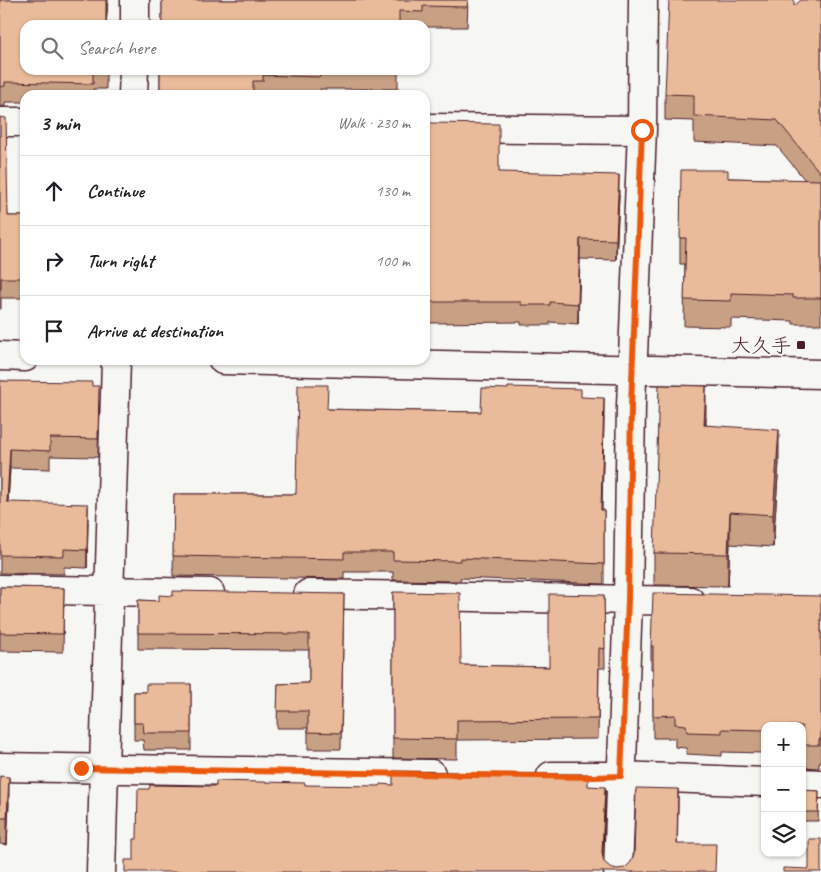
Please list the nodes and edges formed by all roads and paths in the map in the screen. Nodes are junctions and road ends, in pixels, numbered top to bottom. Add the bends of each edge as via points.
1 (135, 0) edge
2 (643, 0) edge
3 (135, 20) edge
4 (134, 75) edge
5 (133, 90) edge
6 (0, 122) edge
7 (20, 122) edge
8 (430, 128) edge
9 (642, 130) junction
10 (0, 356) edge
11 (20, 357) edge
12 (116, 365) edge
13 (430, 365) edge
14 (632, 369) junction
15 (821, 374) edge
16 (0, 589) edge
17 (109, 591) junction
18 (239, 593) edge
19 (279, 594) edge
20 (628, 600) junction
21 (715, 602) edge
22 (0, 766) edge
23 (104, 768) junction
24 (457, 775) edge
25 (525, 776) edge
26 (621, 776) junction
27 (761, 782) edge
28 (806, 783) edge
29 (821, 784) edge
30 (101, 872) edge
31 (618, 872) edge

1 - 3 street
2 - 9 street
4 - 5 street
6 - 7 street
8 - 9 street
9 - 14 street
10 - 11 street
12 - 17 street
13 - 14 street
14 - 15 street
14 - 20 street
16 - 17 street
17 - 18 street
17 - 23 street
19 - 20 street
20 - 21 street
20 - 26 street
22 - 23 street
23 - 24 street
23 - 30 street
25 - 26 street
26 - 27 street
26 - 31 street
28 - 29 street

